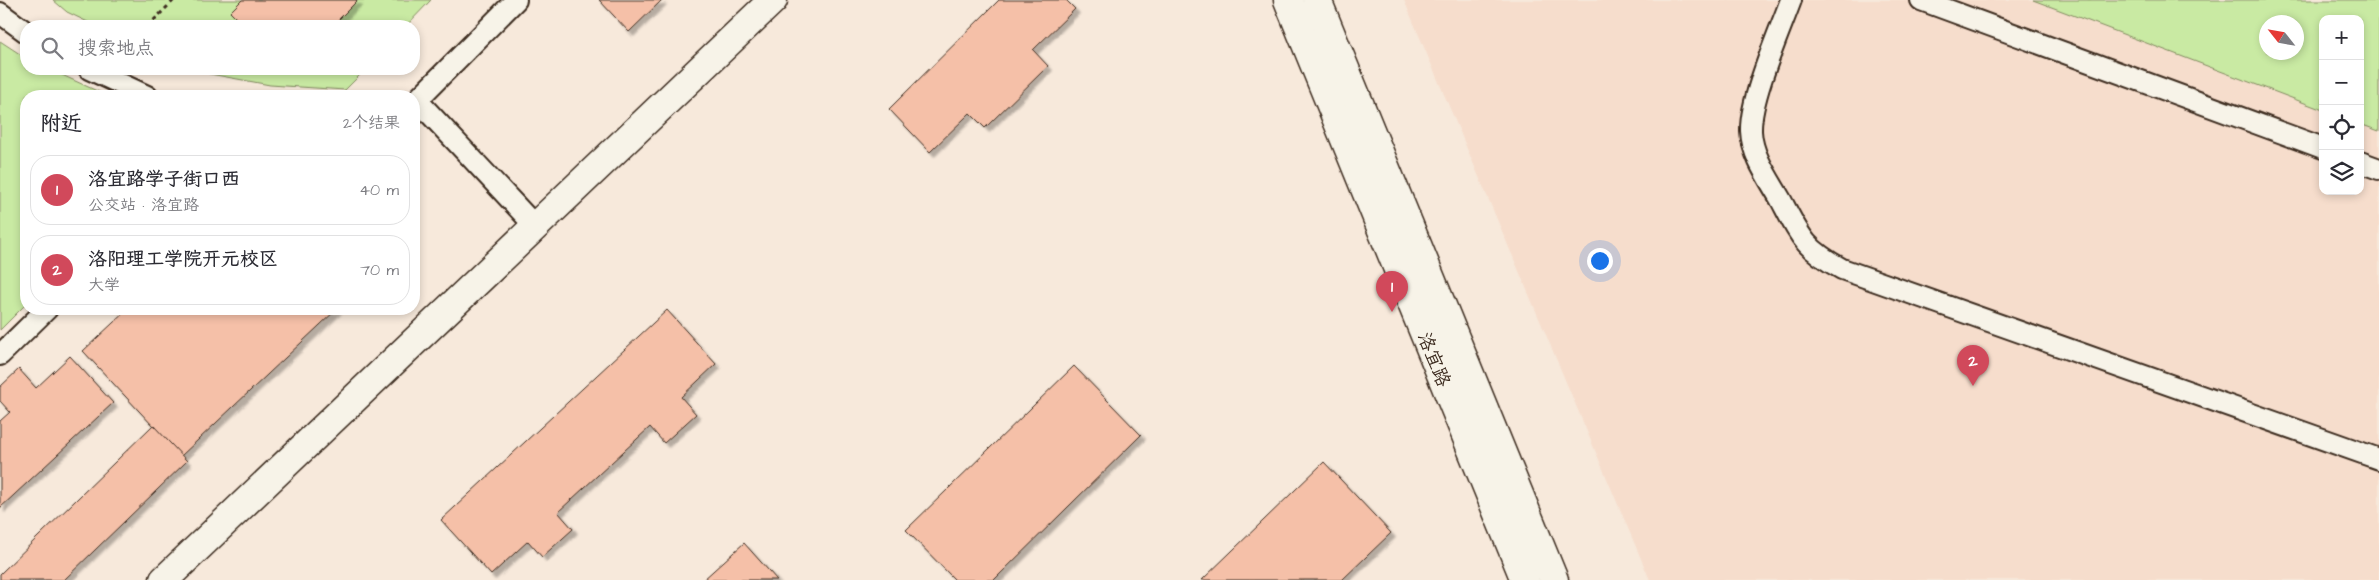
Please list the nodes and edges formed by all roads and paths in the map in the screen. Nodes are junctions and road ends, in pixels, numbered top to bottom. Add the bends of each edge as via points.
1 (174, 0) edge
2 (516, 0) edge
3 (773, 0) edge
4 (1288, 0) edge
5 (1317, 0) edge
6 (1791, 0) edge
7 (1921, 0) edge
8 (0, 13) edge
9 (154, 20) edge
10 (20, 28) edge
11 (102, 75) edge
12 (134, 90) edge
13 (420, 96) edge
14 (420, 106) edge
15 (2319, 147) edge
16 (2364, 163) edge
17 (2379, 169) edge
18 (535, 226) junction
19 (41, 315) edge
20 (0, 355) edge
21 (2379, 459) edge
22 (164, 580) edge
23 (1525, 580) edge
24 (1554, 580) edge

1 - 9 path
2 - 13 lane
3 - 18 street
4 - 23 street, 洛宜路
5 - 24 street, 洛宜路
6 - 21 lane via 1756,98 1751,132 1758,158 1796,229 1805,244 1819,256 1842,270
7 - 15 lane
8 - 10 lane
11 - 12 lane
14 - 18 lane
16 - 17 lane
18 - 22 street
19 - 20 lane

